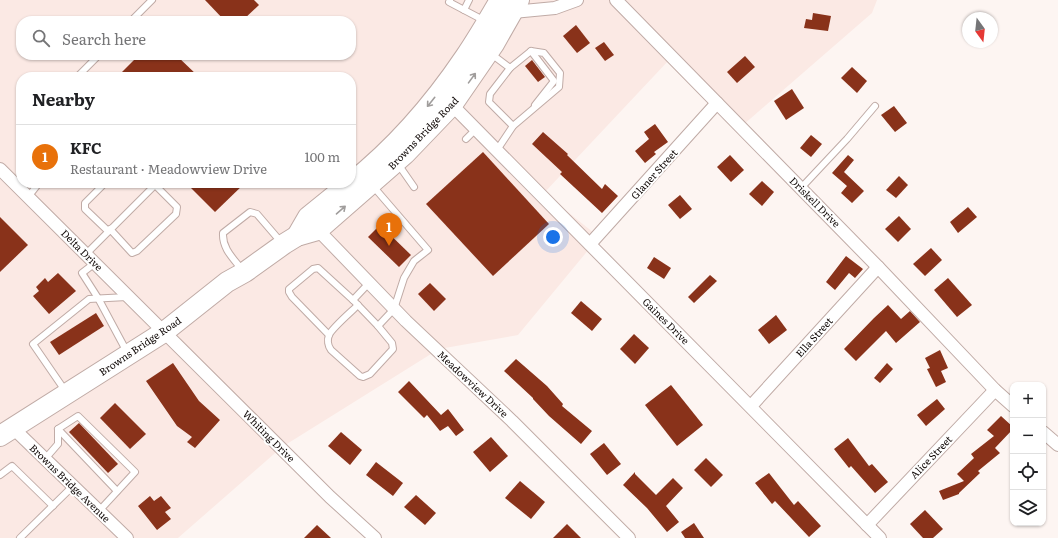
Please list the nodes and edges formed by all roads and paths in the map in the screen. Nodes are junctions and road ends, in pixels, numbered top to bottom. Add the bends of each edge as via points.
1 (152, 0) edge
2 (450, 0) edge
3 (470, 0) edge
4 (577, 0) edge
5 (616, 0) edge
6 (511, 4) edge
7 (464, 10) junction
8 (136, 16) edge
9 (487, 22) junction
10 (489, 52) junction
11 (93, 60) edge
12 (510, 68) junction
13 (82, 72) edge
14 (717, 103) junction
15 (452, 105) junction
16 (876, 106) dead end
17 (513, 126) junction
18 (476, 129) junction
19 (466, 139) dead end
20 (497, 150) junction
21 (396, 161) junction
22 (0, 169) edge
23 (356, 178) edge
24 (371, 184) junction
25 (16, 185) edge
26 (414, 187) dead end
27 (19, 188) edge
28 (35, 188) edge
29 (100, 188) edge
30 (150, 188) edge
31 (158, 188) edge
32 (345, 188) edge
33 (801, 188) junction
34 (28, 197) junction
35 (109, 230) junction
36 (318, 230) junction
37 (290, 240) junction
38 (590, 244) junction
39 (86, 254) junction
40 (95, 263) junction
41 (878, 267) junction
42 (245, 272) junction
43 (369, 283) junction
44 (129, 296) junction
45 (98, 298) junction
46 (353, 300) junction
47 (358, 305) junction
48 (394, 309) junction
49 (378, 326) junction
50 (164, 332) junction
51 (329, 335) junction
52 (129, 355) junction
53 (995, 390) junction
54 (67, 394) junction
55 (1010, 403) edge
56 (751, 406) junction
57 (58, 429) junction
58 (7, 432) edge
59 (1046, 435) edge
60 (1058, 445) edge
61 (45, 460) junction
62 (0, 475) edge
63 (73, 486) junction
64 (117, 491) junction
65 (52, 506) junction
66 (99, 511) junction
67 (867, 525) junction
68 (20, 538) edge
69 (126, 538) edge
70 (375, 538) edge
71 (629, 538) edge
72 (880, 538) edge

1 - 8 lane
2 - 7 lane via 449,2
3 - 7 lane
4 - 6 street via 555,8
5 - 14 street, Driskell Drive
6 - 9 main road, Browns Bridge Road
6 - 10 main road, Browns Bridge Road
7 - 9 lane
9 -> 23 main road, Browns Bridge Road via 465,57 430,103 400,138
10 - 12 lane
15 -> 10 main road, Browns Bridge Road
11 - 13 lane
12 - 17 lane via 490,94 489,102
12 - 17 lane via 531,51 544,53 560,73 559,87
14 - 33 street, Driskell Drive
14 - 38 street, Glaner Street
15 - 18 street, Gaines Drive
15 - 21 main road, Browns Bridge Road
16 - 33 lane
17 - 20 lane
18 - 19 lane
18 - 20 street, Gaines Drive
20 - 38 street, Gaines Drive
21 - 24 main road, Browns Bridge Road
21 - 26 lane
22 - 25 street, Delta Drive
36 -> 24 main road, Browns Bridge Road
24 - 48 lane via 428,250 414,261 404,278
27 - 34 street, Delta Drive
28 - 34 lane
29 - 35 lane via 85,203 85,210
30 - 35 lane
31 - 35 lane via 177,207 176,214 137,252 132,253
32 - 37 main road, Browns Bridge Road via 308,217
33 - 41 street, Driskell Drive
34 - 39 street, Delta Drive
35 - 39 lane
36 - 37 main road, Browns Bridge Road
36 - 43 street, Meadowview Drive
37 - 42 main road, Browns Bridge Road
37 - 42 lane via 257,214 250,212 223,233 226,249
38 - 56 street, Gaines Drive
39 - 40 street, Delta Drive
40 - 44 street, Delta Drive
40 - 45 lane via 82,273
41 - 53 street, Driskell Drive
41 - 56 street, Ella Street
42 - 50 main road, Browns Bridge Road via 227,282
43 - 46 lane
43 - 48 street, Meadowview Drive
44 - 45 lane
44 - 50 street, Delta Drive
45 - 52 lane
45 - 54 lane via 89,299 33,344
46 - 47 lane
46 - 51 lane via 318,268 313,269 289,289 292,297
47 - 49 lane
47 - 51 lane
48 - 49 lane
48 - 71 street, Meadowview Drive via 512,421
49 - 51 lane via 393,348 370,374 363,377 331,350 328,343
50 - 52 main road, Browns Bridge Road
50 - 70 street, Whiting Drive
52 - 54 main road, Browns Bridge Road
53 - 55 street, Driskell Drive
53 - 67 street, Alice Street
54 - 58 main road, Browns Bridge Road
56 - 67 street, Gaines Drive
57 - 61 lane via 58,444
57 - 64 lane
57 - 64 lane via 78,416 135,472
58 - 61 street, Browns Bridge Avenue
59 - 60 street
61 - 63 street, Browns Bridge Avenue
62 - 65 lane via 12,466
63 - 65 lane
63 - 66 street, Browns Bridge Avenue
64 - 66 lane
65 - 68 lane
66 - 69 street, Browns Bridge Avenue
67 - 72 street, Gaines Drive

